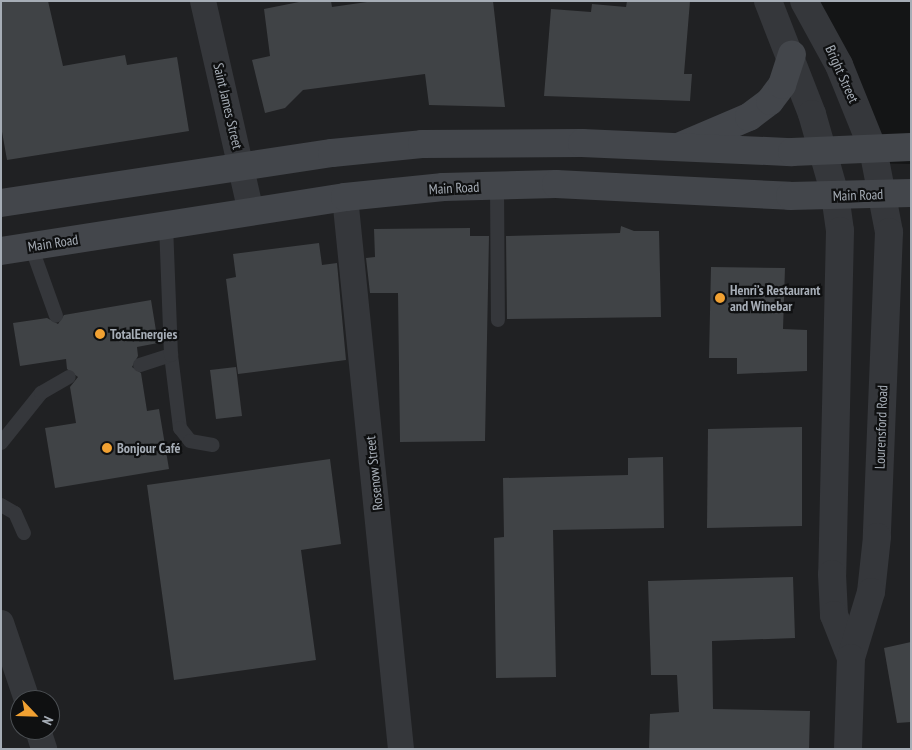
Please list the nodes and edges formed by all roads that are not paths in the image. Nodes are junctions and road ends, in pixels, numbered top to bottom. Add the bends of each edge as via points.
1 (203, 1) edge
2 (768, 1) edge
3 (804, 1) edge
4 (792, 55) junction
5 (911, 147) edge
6 (873, 149) junction
7 (670, 150) junction
8 (825, 151) junction
9 (242, 168) junction
10 (498, 186) junction
11 (911, 193) edge
12 (884, 194) junction
13 (835, 196) junction
14 (346, 197) junction
15 (1, 203) edge
16 (251, 212) junction
17 (166, 226) junction
18 (31, 246) junction
19 (1, 251) edge
20 (56, 316) dead end
21 (498, 320) dead end
22 (171, 355) junction
23 (140, 365) dead end
24 (68, 377) dead end
25 (1, 443) edge
26 (213, 445) dead end
27 (1, 505) edge
28 (24, 533) dead end
29 (1, 623) edge
30 (851, 658) junction
31 (24, 690) edge
32 (401, 749) edge
33 (848, 749) edge

1 - 9 street, Saint James Street
2 - 4 street
3 - 6 street, Bright Street via 839,65
4 - 7 main road via 782,85 770,101 749,117
4 - 8 street
5 - 6 main road
6 - 8 main road
6 - 12 street, Bright Street
7 - 8 main road
7 - 9 main road via 582,143 422,144
8 - 13 street, Lourensford Road
9 - 15 main road
9 - 16 street, Saint James Street
10 - 13 main road, Main Road
10 - 14 main road, Main Road
10 - 21 lane
11 - 12 main road, Main Road
12 - 13 main road, Main Road
12 - 30 street, Lourensford Road via 889,232 877,537 871,592
13 - 30 street, Lourensford Road via 840,231 832,574 834,615
14 - 16 main road, Main Road
14 - 32 street, Rosenow Street
16 - 17 main road, Main Road
17 - 18 main road, Main Road
17 - 22 lane
18 - 19 main road, Main Road
18 - 20 lane
22 - 23 lane
22 - 26 lane via 180,428 190,441
24 - 25 lane via 41,393
27 - 28 lane via 15,513
29 - 31 street
30 - 33 street, Lourensford Road

